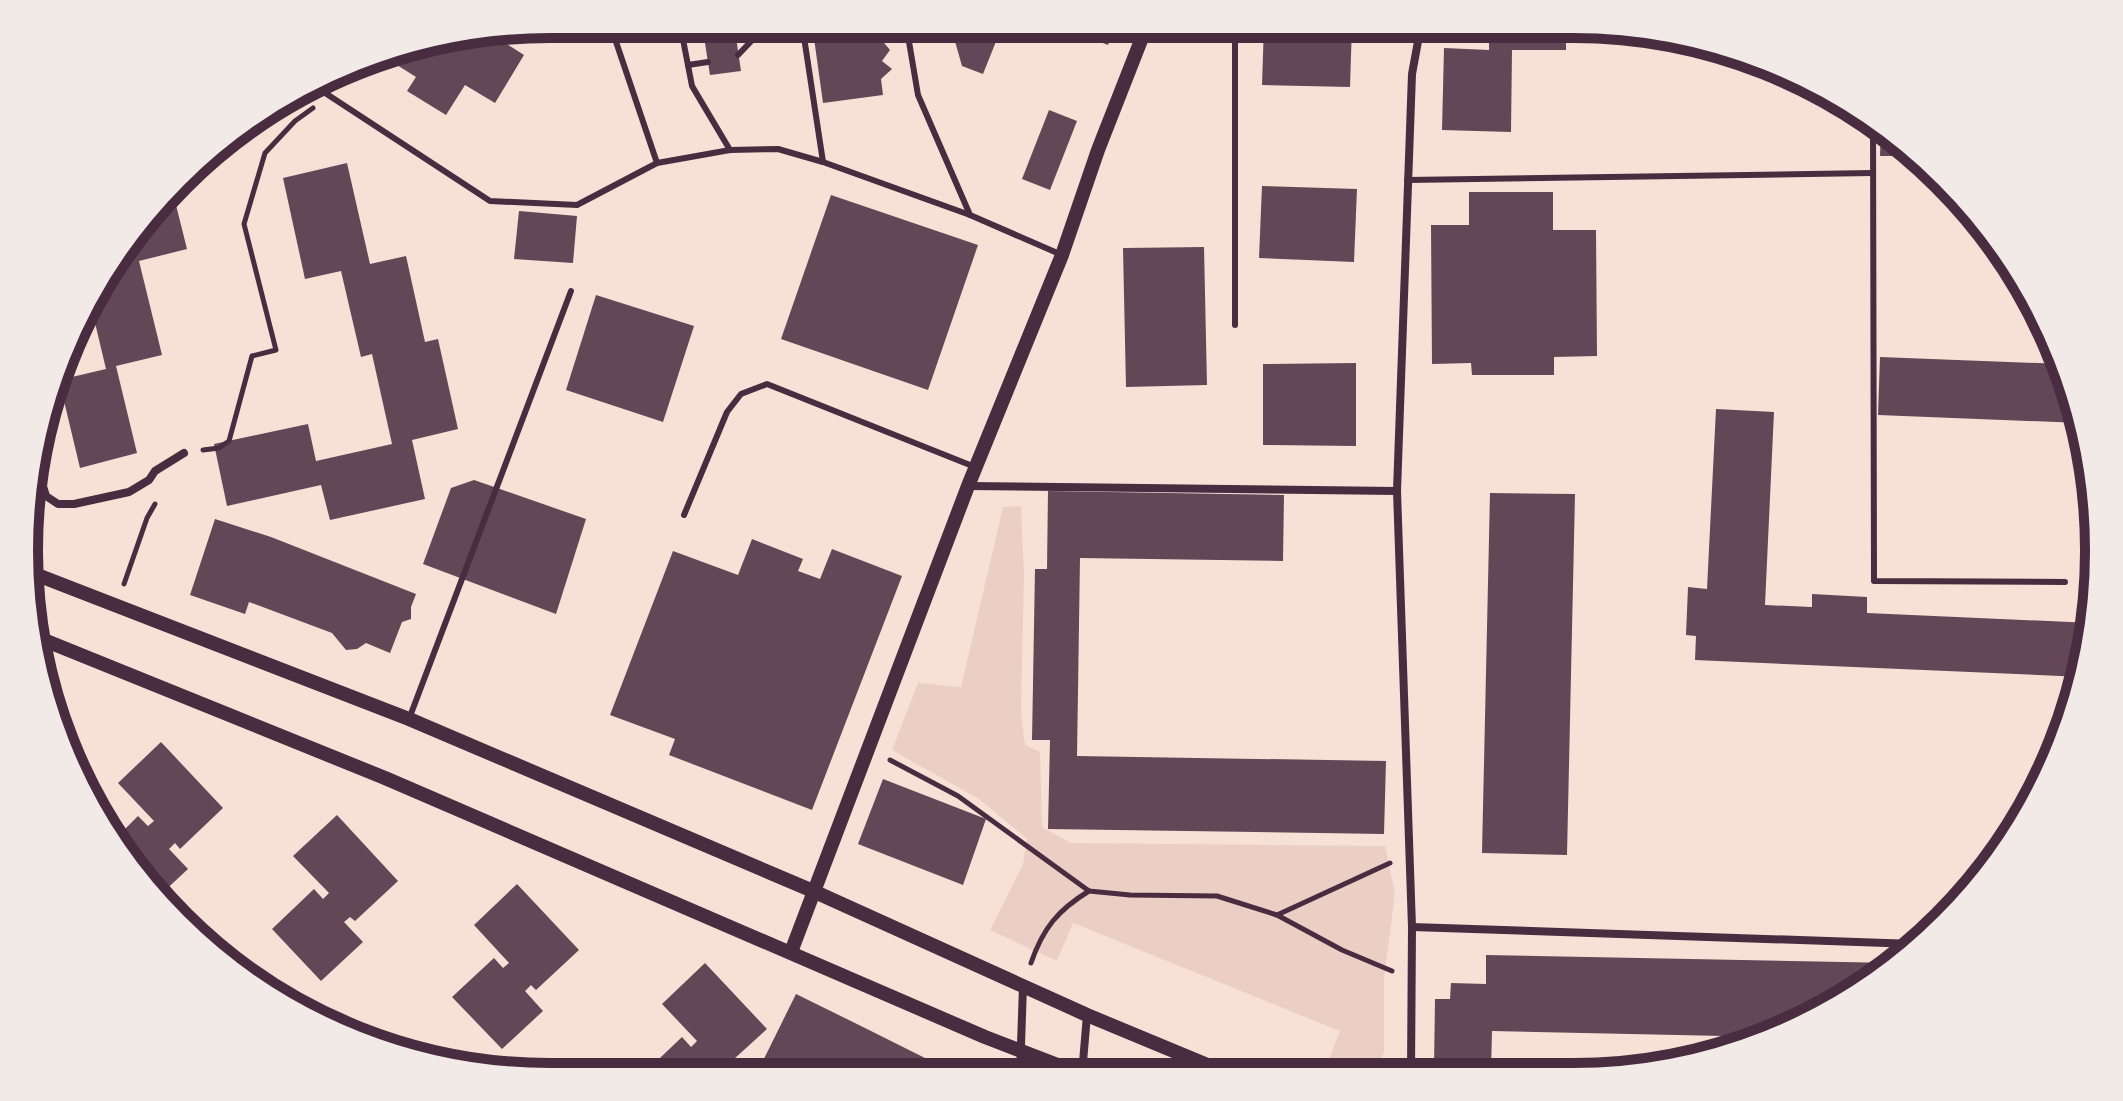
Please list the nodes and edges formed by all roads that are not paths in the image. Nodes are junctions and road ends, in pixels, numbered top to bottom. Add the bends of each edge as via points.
1 (615, 38) edge
2 (683, 38) edge
3 (754, 38) edge
4 (804, 38) edge
5 (908, 38) edge
6 (1142, 38) edge
7 (1235, 38) edge
8 (1419, 38) edge
9 (738, 55) dead end
10 (708, 62) dead end
11 (688, 65) junction
12 (323, 92) edge
13 (1873, 136) edge
14 (730, 150) junction
15 (823, 162) junction
16 (657, 163) junction
17 (1872, 173) junction
18 (1407, 180) junction
19 (970, 215) junction
20 (1062, 255) junction
21 (571, 291) dead end
22 (1235, 325) dead end
23 (184, 453) road end
24 (975, 467) junction
25 (42, 483) edge
26 (968, 486) junction
27 (1397, 491) junction
28 (684, 515) dead end
29 (39, 575) edge
30 (2065, 582) dead end
31 (46, 641) edge
32 (409, 719) junction
33 (813, 891) junction
34 (1412, 927) junction
35 (1901, 944) edge
36 (791, 952) junction
37 (1023, 986) junction
38 (1087, 1015) junction
39 (1021, 1050) junction
40 (1020, 1063) edge
41 (1054, 1063) edge
42 (1083, 1063) edge
43 (1203, 1063) edge
44 (1411, 1063) edge

1 - 16 lane
2 - 11 lane
3 - 9 lane
4 - 15 lane
5 - 19 lane via 918,95
6 - 20 street
7 - 22 lane
8 - 18 street
10 - 11 lane
11 - 14 lane via 692,86
12 - 16 lane via 490,201 577,205
13 - 17 lane
14 - 15 lane via 778,149
14 - 16 lane
15 - 19 lane
17 - 18 lane
17 - 30 lane via 1874,581
18 - 27 street
19 - 20 lane
20 - 24 street
21 - 32 lane
23 - 25 street via 129,492 74,504 58,504 46,496
24 - 26 street
24 - 28 lane via 767,384 741,394 727,412
26 - 27 street
26 - 33 street
27 - 34 street
29 - 32 street
31 - 36 street
32 - 33 street
33 - 36 street
33 - 37 street
34 - 35 street
34 - 44 street
36 - 39 street
37 - 38 street
37 - 39 street
38 - 42 street
38 - 43 street
39 - 40 street
39 - 41 street

